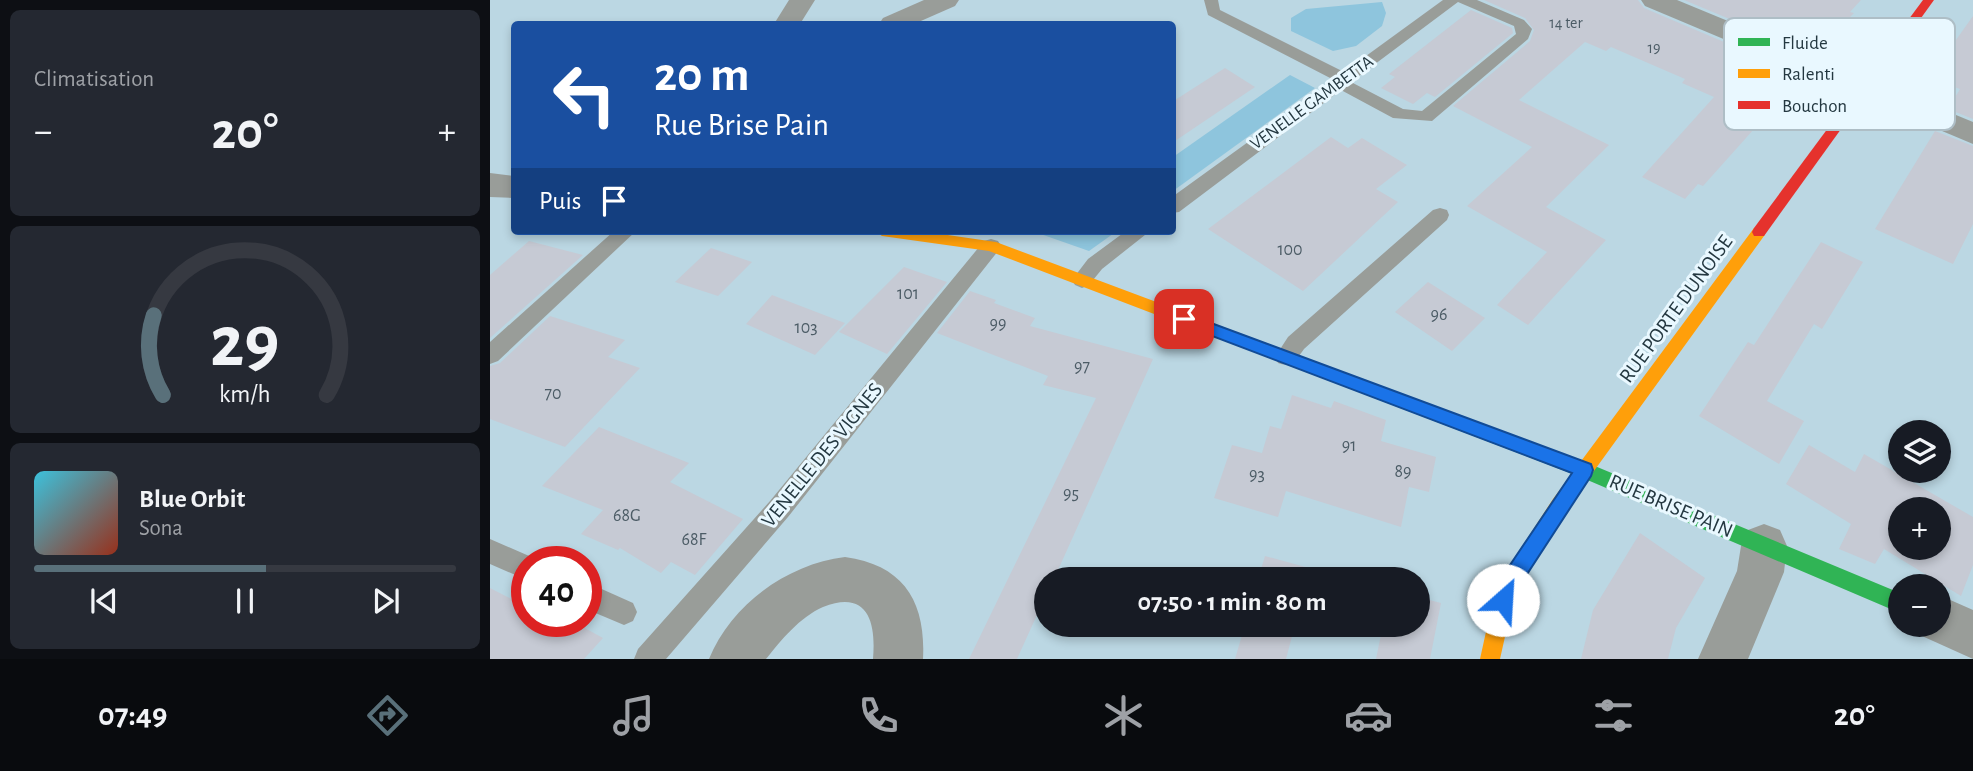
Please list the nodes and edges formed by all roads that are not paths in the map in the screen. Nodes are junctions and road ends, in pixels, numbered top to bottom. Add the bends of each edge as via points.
1 (802, 0) edge
2 (946, 0) edge
3 (1211, 0) edge
4 (1452, 0) edge
5 (1464, 0) edge
6 (1654, 0) edge
7 (1929, 0) edge
8 (1916, 18) edge
9 (789, 21) edge
10 (900, 21) edge
11 (1724, 29) edge
12 (1342, 81) junction
13 (1955, 126) edge
14 (1834, 130) edge
15 (1973, 134) edge
16 (490, 185) edge
17 (511, 187) edge
18 (1176, 204) edge
19 (1440, 215) dead end
20 (622, 235) edge
21 (925, 235) edge
22 (1135, 235) edge
23 (979, 240) edge
24 (1082, 280) junction
25 (490, 355) edge
26 (1286, 357) junction
27 (1584, 470) junction
28 (1765, 546) junction
29 (490, 551) edge
30 (511, 561) edge
31 (1888, 598) edge
32 (602, 602) edge
33 (624, 612) dead end
34 (1951, 626) edge
35 (1973, 636) edge
36 (648, 659) edge
37 (734, 659) edge
38 (898, 659) edge
39 (1490, 659) edge
40 (1723, 659) edge

1 - 9 street
2 - 10 street
3 - 12 lane via 1213,12
4 - 12 lane, VENELLE GAMBETTA
5 - 12 lane via 1519,23 1523,36 1426,117 1399,114
6 - 11 street
7 - 8 street, RUE PORTE DUNOISE
12 - 18 lane, VENELLE GAMBETTA
13 - 15 street
14 - 27 street, RUE PORTE DUNOISE
16 - 17 street
19 - 26 lane via 1296,342
20 - 25 lane
21 - 23 street, RUE BRISE PAIN
22 - 24 lane via 1095,264
23 - 24 street, RUE BRISE PAIN
23 - 36 lane, VENELLE DES VIGNES via 779,509
24 - 26 street, RUE BRISE PAIN
26 - 27 street, RUE BRISE PAIN
27 - 28 street, RUE BRISE PAIN
27 - 39 street, RUE PORTE DUNOISE via 1513,578 1503,600
28 - 31 street, RUE BRISE PAIN
28 - 40 street via 1760,572
29 - 30 lane
32 - 33 lane
34 - 35 street
37 - 38 street via 775,612 805,590 857,581 882,591 896,611 901,644

